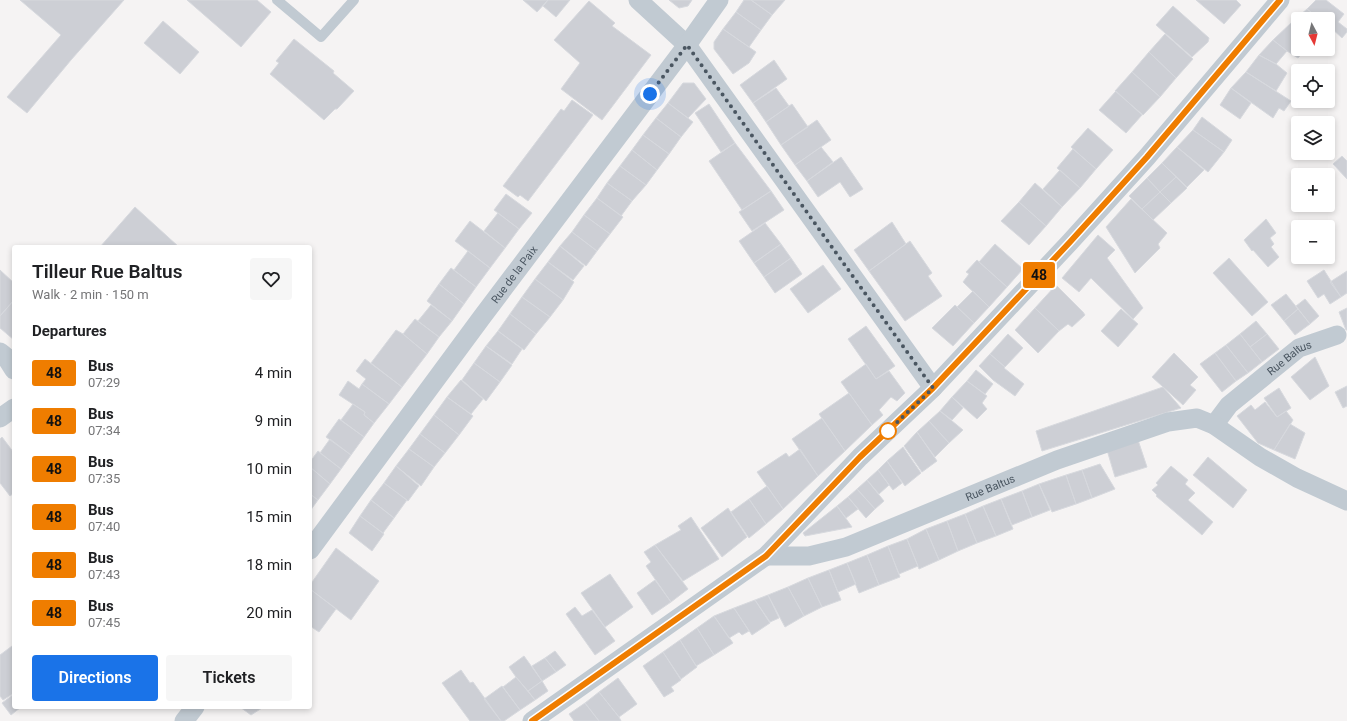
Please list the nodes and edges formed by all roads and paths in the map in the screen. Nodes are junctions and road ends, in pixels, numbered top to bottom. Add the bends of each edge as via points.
1 (277, 0) edge
2 (354, 0) edge
3 (638, 0) edge
4 (719, 0) edge
5 (1280, 0) edge
6 (687, 45) junction
7 (1337, 335) dead end
8 (0, 352) edge
9 (12, 367) edge
10 (933, 388) junction
11 (12, 409) edge
12 (0, 418) edge
13 (1214, 425) junction
14 (1347, 501) edge
15 (312, 547) edge
16 (766, 556) junction
17 (193, 709) edge
18 (184, 721) edge
19 (532, 721) edge

1 - 2 lane via 321,37
3 - 6 street
4 - 6 street, Rue de la Paix
5 - 10 street via 1147,157
6 - 10 street
6 - 15 street, Rue de la Paix
7 - 13 street, Rue Baltus via 1299,348 1229,405
8 - 9 street
10 - 16 street via 860,457
11 - 12 street
13 - 14 street, Rue Baltus via 1284,471
13 - 16 street, Rue Baltus via 1197,418 1168,422 1056,460 846,547 809,556
16 - 19 street
17 - 18 street

